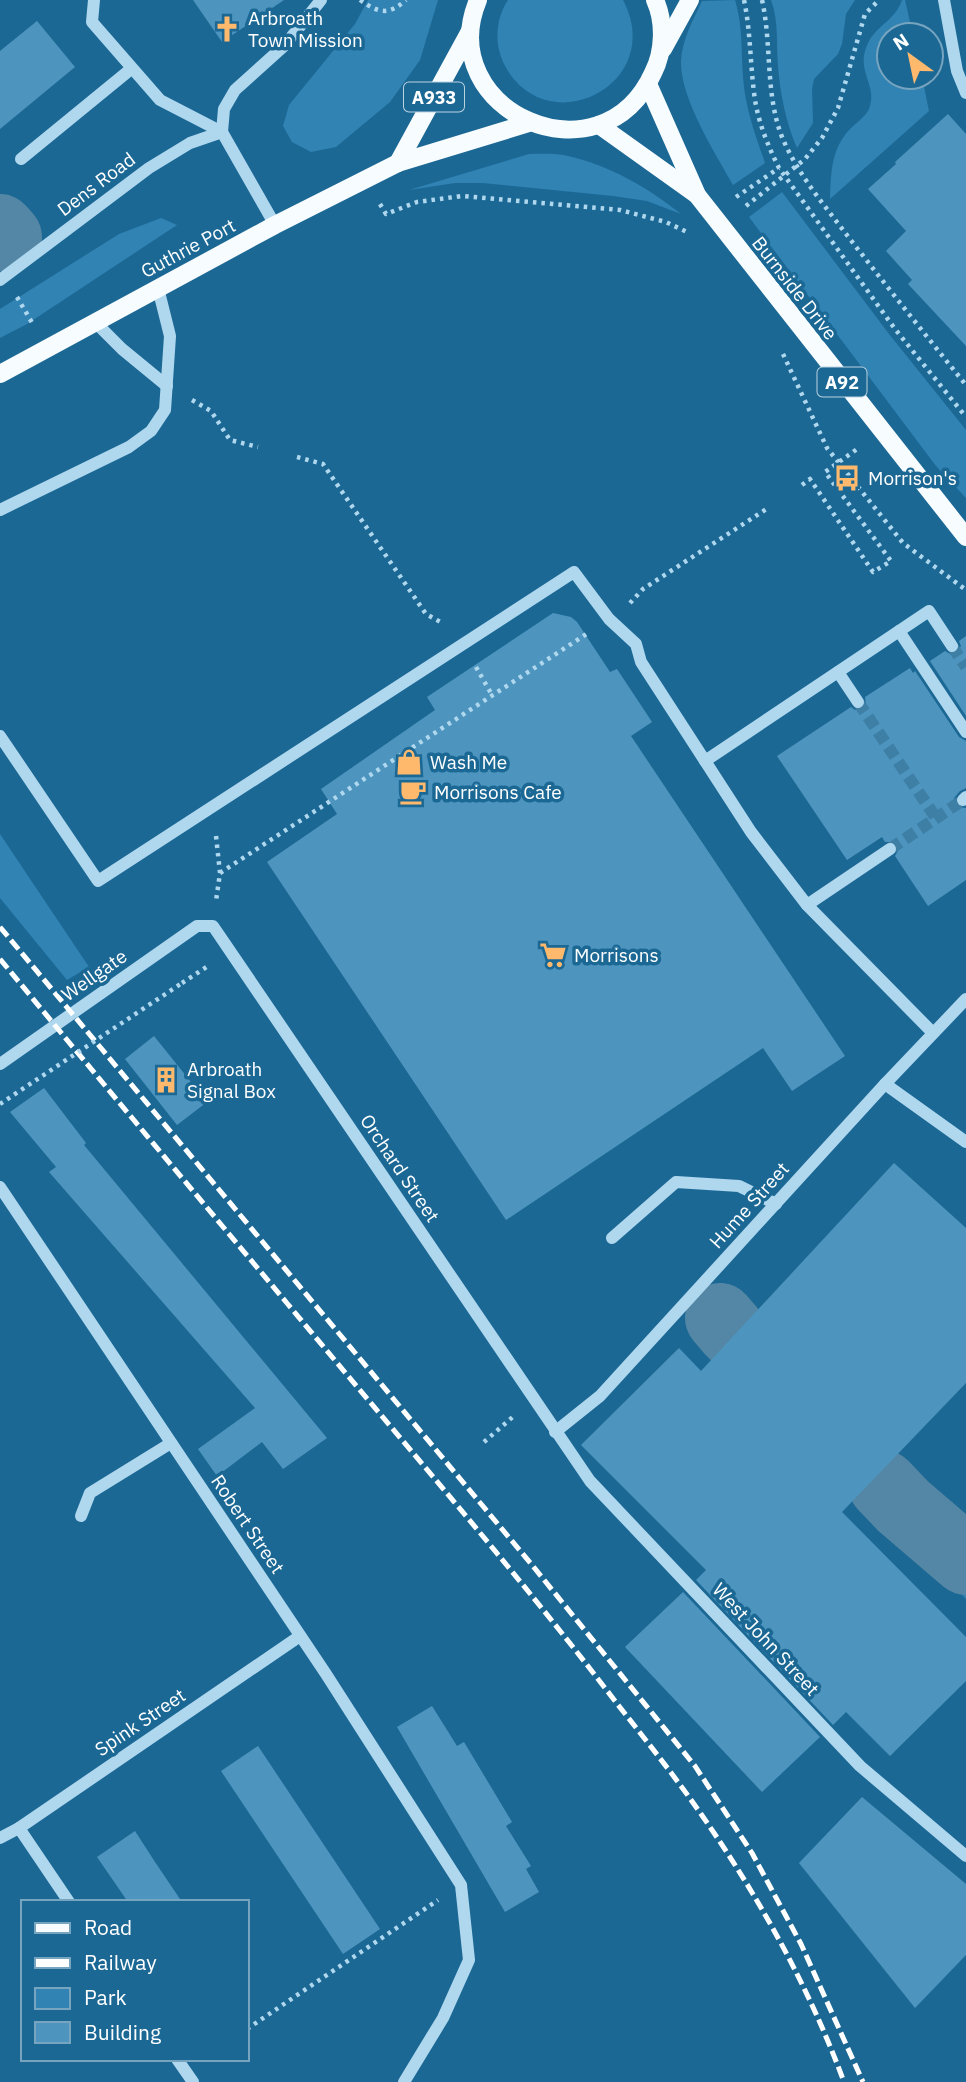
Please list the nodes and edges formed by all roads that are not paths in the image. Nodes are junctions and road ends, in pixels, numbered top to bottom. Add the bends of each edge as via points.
1 (94, 0) edge
2 (321, 0) edge
3 (478, 0) edge
4 (655, 0) edge
5 (690, 0) edge
6 (944, 0) edge
7 (471, 30) junction
8 (660, 54) junction
9 (131, 69) junction
10 (648, 84) junction
11 (966, 93) edge
12 (529, 123) junction
13 (599, 125) junction
14 (222, 132) junction
15 (20, 159) dead end
16 (398, 163) junction
17 (697, 195) junction
18 (275, 225) junction
19 (3, 278) edge
20 (158, 288) junction
21 (95, 322) junction
22 (0, 374) edge
23 (167, 386) junction
24 (0, 510) edge
25 (966, 537) edge
26 (899, 631) junction
27 (952, 646) tunnel mouth
28 (838, 672) junction
29 (858, 702) tunnel mouth
30 (966, 732) edge
31 (0, 736) edge
32 (705, 761) junction
33 (890, 849) tunnel mouth
34 (807, 905) junction
35 (213, 926) joint
36 (966, 999) edge
37 (933, 1034) junction
38 (0, 1063) edge
39 (885, 1084) junction
40 (966, 1142) edge
41 (0, 1187) edge
42 (776, 1204) junction
43 (612, 1238) dead end
44 (555, 1432) junction
45 (171, 1443) junction
46 (81, 1516) dead end
47 (300, 1636) junction
48 (19, 1828) junction
49 (0, 1838) edge
50 (966, 1856) edge
51 (68, 1900) edge
52 (178, 2061) edge
53 (193, 2082) edge
54 (404, 2082) edge

1 - 9 street via 92,22
2 - 14 street via 285,45 236,90 224,109
3 - 7 main road
4 - 8 main road via 662,29
5 - 8 main road
6 - 11 street via 957,71
7 - 12 main road via 480,76 492,95
7 - 16 main road, A933
8 - 10 main road
9 - 14 street via 160,100
9 - 15 street
10 - 13 main road via 635,101
10 - 17 main road, Burnside Drive / A92
12 - 13 main road via 576,130
12 - 16 main road, Guthrie Port
13 - 17 main road, Burnside Drive / A92
14 - 18 street
14 - 19 street, Dens Road via 190,143 149,168
16 - 18 main road, Guthrie Port
17 - 25 main road, Burnside Drive / A92
18 - 20 main road, Guthrie Port
20 - 21 main road, Guthrie Port
20 - 23 street via 170,336
21 - 22 main road, Guthrie Port
21 - 23 street
23 - 24 street via 165,410 151,430 129,447
26 - 27 street via 929,611
26 - 28 street
26 - 30 street
28 - 29 street
28 - 32 street
31 - 32 street via 97,881 574,572 609,619 636,644 641,662
32 - 34 street via 751,832
33 - 34 street
34 - 37 street
35 - 38 street, Wellgate via 197,926
35 - 44 street, Orchard Street
36 - 37 street, Hume Street
37 - 39 street, Hume Street
39 - 40 street
39 - 42 street, Hume Street
41 - 45 street, Robert Street
42 - 43 street via 739,1186 676,1181
42 - 44 street, Hume Street via 600,1396
44 - 50 street, West John Street via 590,1480 860,1766
45 - 46 street via 90,1493
45 - 47 street, Robert Street
47 - 48 street, Spink Street
47 - 54 street, Robert Street via 461,1885 470,1960 443,2018
48 - 49 street, Spink Street
48 - 51 street
52 - 53 street

